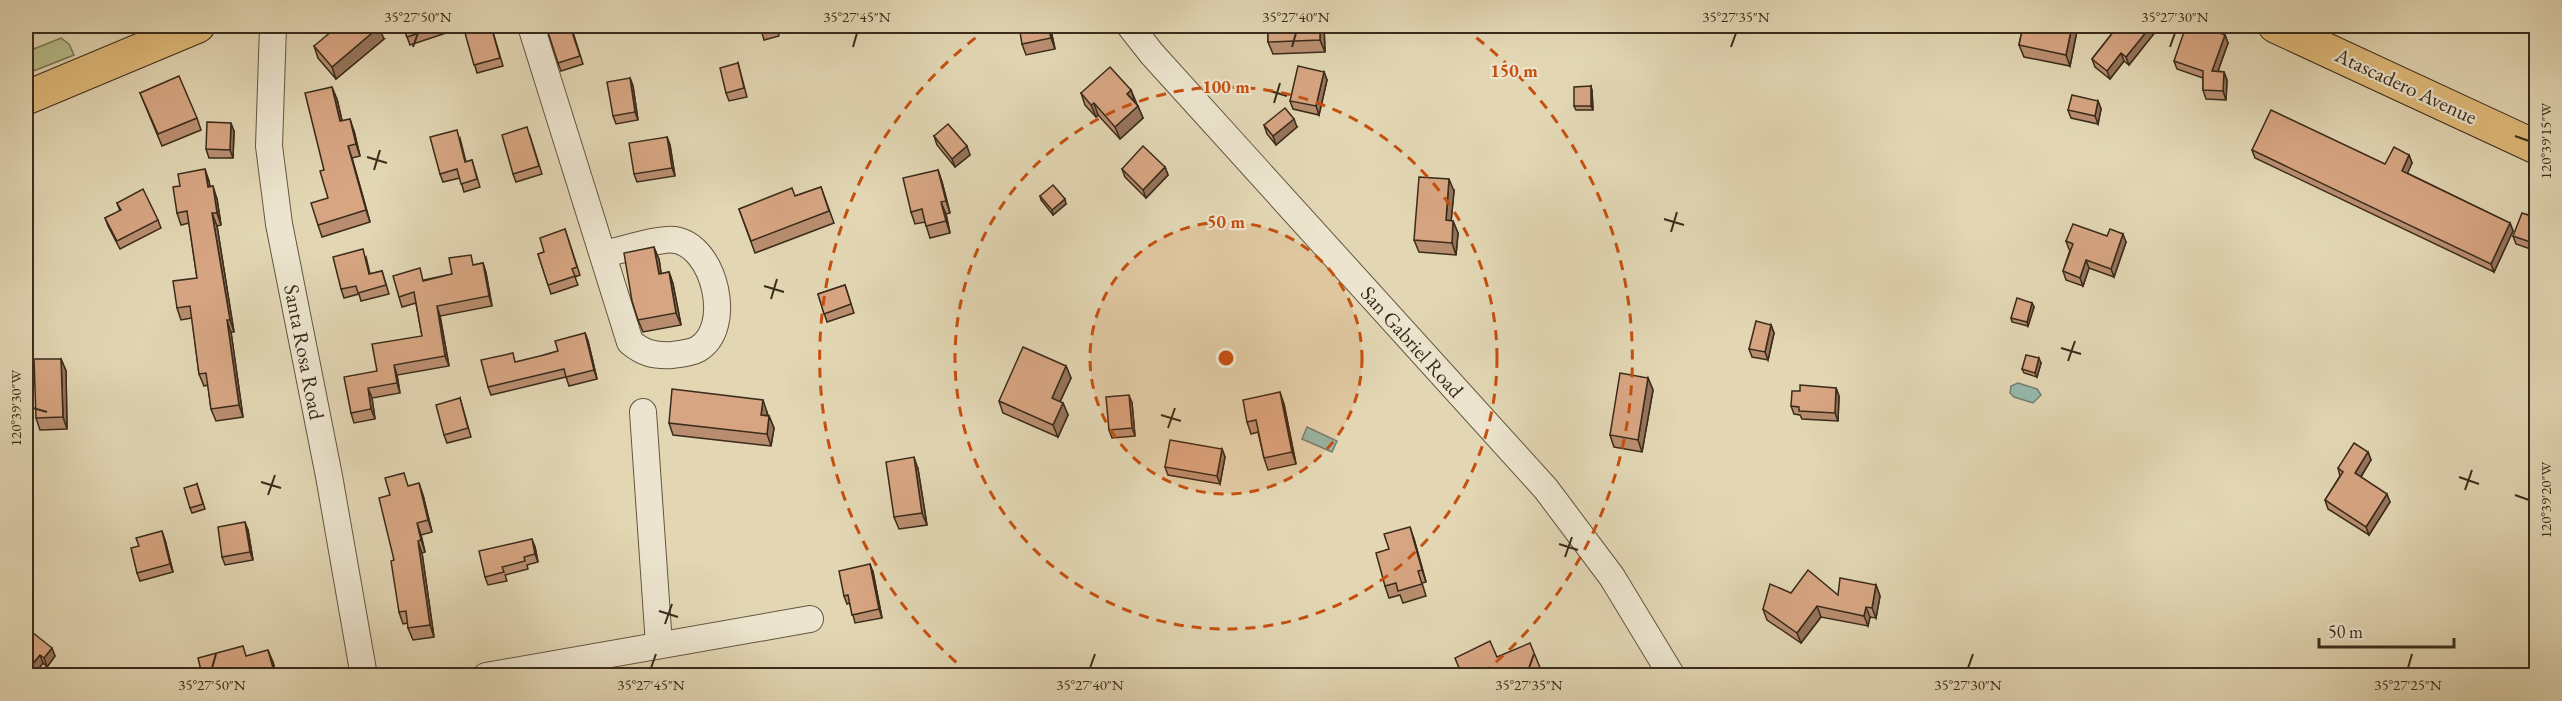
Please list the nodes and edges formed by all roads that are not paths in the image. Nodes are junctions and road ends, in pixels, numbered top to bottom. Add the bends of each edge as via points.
1 (198, 26) edge
2 (273, 26) edge
3 (531, 26) edge
4 (1130, 26) edge
5 (2275, 26) edge
6 (26, 98) edge
7 (2536, 147) edge
8 (603, 254) junction
9 (643, 412) dead end
10 (810, 619) dead end
11 (659, 645) junction
12 (364, 675) edge
13 (486, 675) edge
14 (1672, 675) edge

1 - 6 main road
2 - 12 street, Santa Rosa Road via 269,146 279,224
3 - 8 street
4 - 14 street, San Gabriel Road via 1546,489 1612,577
5 - 7 main road, Atascadero Avenue
8 - 8 street via 673,239 687,243 708,266 713,281 717,308 711,336 700,348 688,353 642,352 630,342
9 - 11 street
10 - 11 street
11 - 13 street

